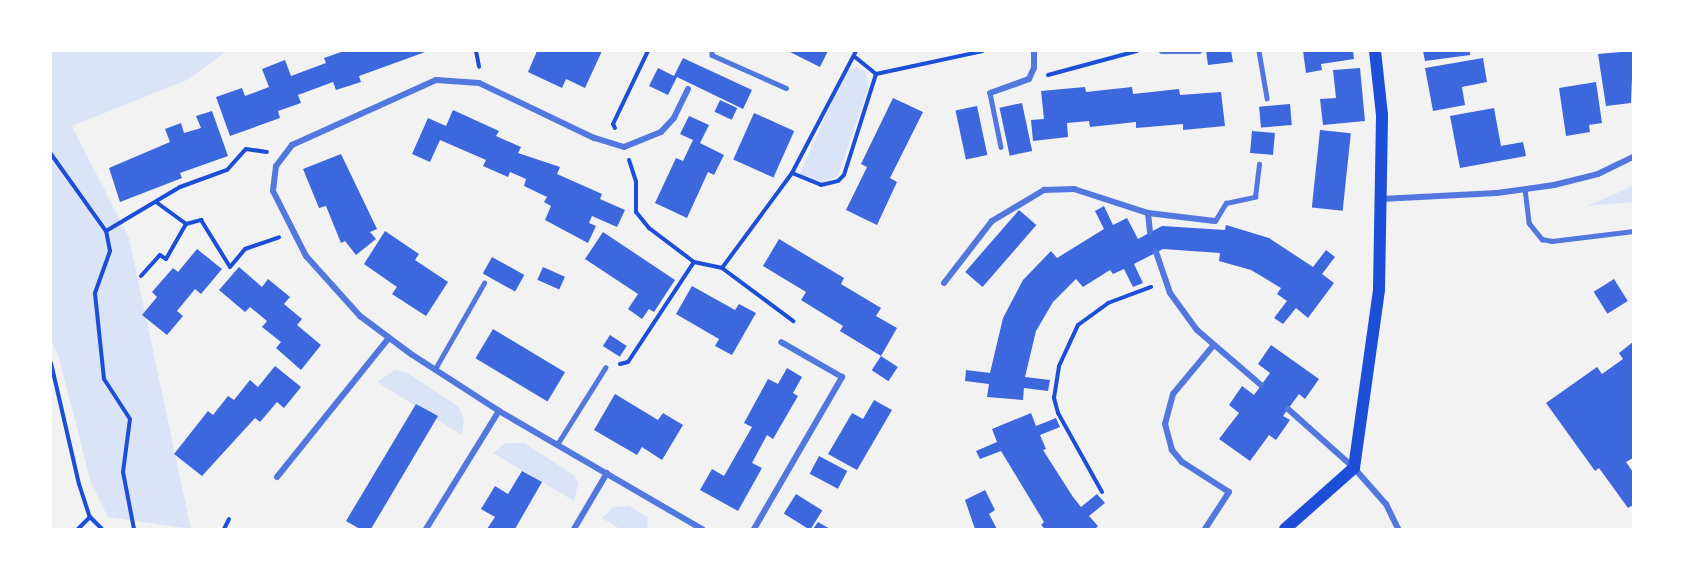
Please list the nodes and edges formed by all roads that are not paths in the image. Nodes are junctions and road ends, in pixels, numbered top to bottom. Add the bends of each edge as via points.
1 (712, 51) edge
2 (1034, 51) edge
3 (1162, 51) edge
4 (1199, 51) edge
5 (1259, 51) edge
6 (1375, 51) edge
7 (786, 88) dead end
8 (688, 89) dead end
9 (990, 93) joint
10 (1267, 99) dead end
11 (1001, 147) dead end
12 (1633, 157) edge
13 (1259, 164) dead end
14 (1525, 189) junction
15 (1380, 199) junction
16 (1148, 213) junction
17 (1215, 221) joint
18 (1633, 231) edge
19 (1150, 232) dead end
20 (1156, 252) dead end
21 (944, 283) dead end
22 (484, 284) dead end
23 (388, 339) junction
24 (781, 342) dead end
25 (1212, 347) junction
26 (605, 368) road end
27 (435, 369) junction
28 (1261, 385) dead end
29 (1288, 409) dead end
30 (499, 411) junction
31 (558, 443) junction
32 (1354, 468) junction
33 (606, 473) junction
34 (277, 477) dead end
35 (426, 529) edge
36 (574, 529) edge
37 (702, 529) edge
38 (754, 529) edge
39 (1205, 529) edge
40 (1285, 529) edge
41 (1398, 529) edge

1 - 7 lane via 712,55
2 - 9 street via 1029,80
3 - 4 street
5 - 10 lane
6 - 15 main road via 1382,115
8 - 23 street via 674,118 661,132 624,147 594,138 479,83 452,79 408,90 310,134 283,154 276,165 273,191 291,233 329,285
9 - 11 lane
12 - 14 street via 1578,181
13 - 17 lane via 1255,197 1226,203
14 - 15 street
14 - 18 lane via 1529,223 1542,239
15 - 32 main road via 1379,289
16 - 17 street
16 - 19 street
16 - 21 street via 1074,189 1044,190 992,221
20 - 25 street via 1166,282
22 - 27 lane
23 - 27 street
23 - 34 street
24 - 38 street via 842,377
25 - 28 street
25 - 39 street via 1173,394 1166,424 1172,450 1182,462 1229,492
26 - 31 lane
27 - 30 street
29 - 32 street
30 - 31 street
30 - 35 street
31 - 33 street
32 - 40 main road
32 - 41 street via 1386,504
33 - 36 street
33 - 37 street

